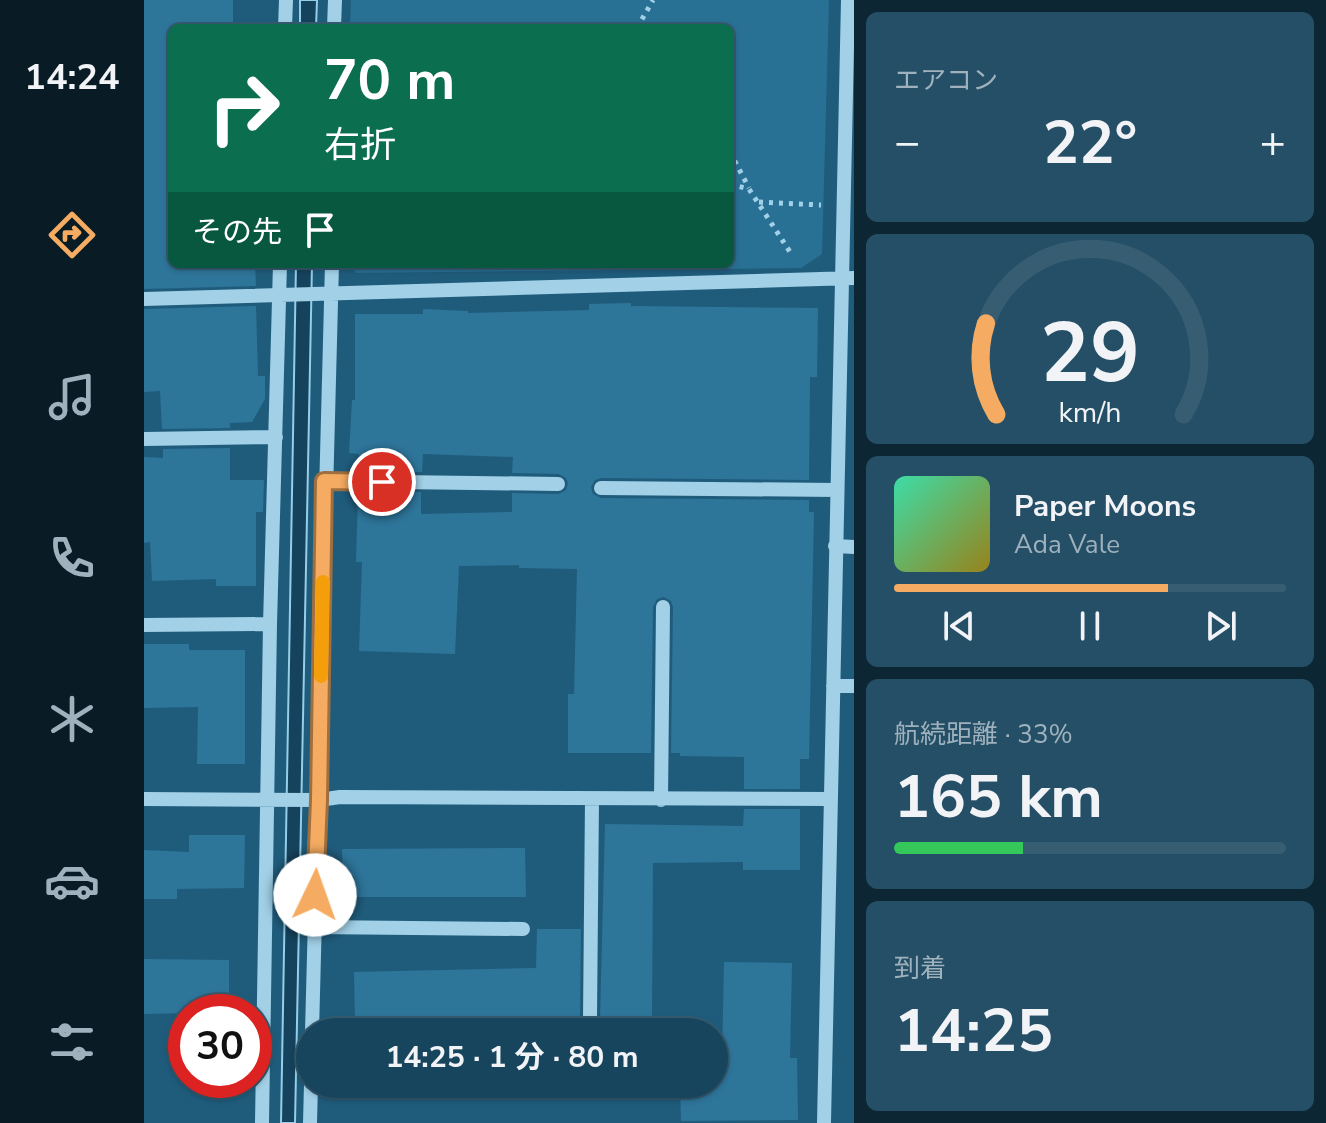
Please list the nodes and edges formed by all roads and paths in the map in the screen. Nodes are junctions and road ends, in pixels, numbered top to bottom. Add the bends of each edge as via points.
1 (286, 0) edge
2 (335, 0) edge
3 (653, 0) edge
4 (848, 0) edge
5 (285, 24) edge
6 (334, 24) edge
7 (639, 24) edge
8 (734, 160) edge
9 (734, 185) edge
10 (749, 189) junction
11 (759, 202) junction
12 (842, 206) junction
13 (281, 268) edge
14 (332, 268) edge
15 (848, 278) edge
16 (808, 280) junction
17 (332, 293) junction
18 (285, 295) junction
19 (144, 299) edge
20 (838, 384) junction
21 (854, 384) edge
22 (276, 437) junction
23 (144, 439) edge
24 (324, 481) junction
25 (558, 484) dead end
26 (601, 488) dead end
27 (837, 490) junction
28 (835, 546) junction
29 (854, 547) edge
30 (663, 607) dead end
31 (270, 624) junction
32 (144, 625) edge
33 (833, 686) junction
34 (854, 686) edge
35 (144, 799) edge
36 (272, 799) junction
37 (592, 799) junction
38 (831, 799) junction
39 (312, 800) junction
40 (661, 800) junction
41 (314, 927) junction
42 (523, 929) dead end
43 (312, 1018) edge
44 (590, 1018) dead end
45 (311, 1098) edge
46 (262, 1123) edge
47 (310, 1123) edge
48 (824, 1123) edge

1 - 5 street
2 - 6 street
3 - 7 path
4 - 12 street
8 - 10 path
9 - 10 path
10 - 11 path
11 - 12 path
11 - 16 path
12 - 15 street
13 - 18 street
14 - 17 street
15 - 16 street
15 - 20 street
16 - 17 street
17 - 18 street
17 - 24 street
18 - 19 street
18 - 22 street
20 - 21 street
20 - 27 street
22 - 23 street
22 - 31 street
24 - 25 street
24 - 39 street
26 - 27 street
27 - 28 street
28 - 29 street
28 - 33 street
30 - 40 street
31 - 32 street
31 - 36 street
33 - 34 street
33 - 38 street
35 - 36 street
36 - 39 street
36 - 46 street
37 - 39 street
37 - 40 street
37 - 44 street
38 - 40 street
38 - 48 street
39 - 41 street
41 - 42 street
41 - 43 street
45 - 47 street

